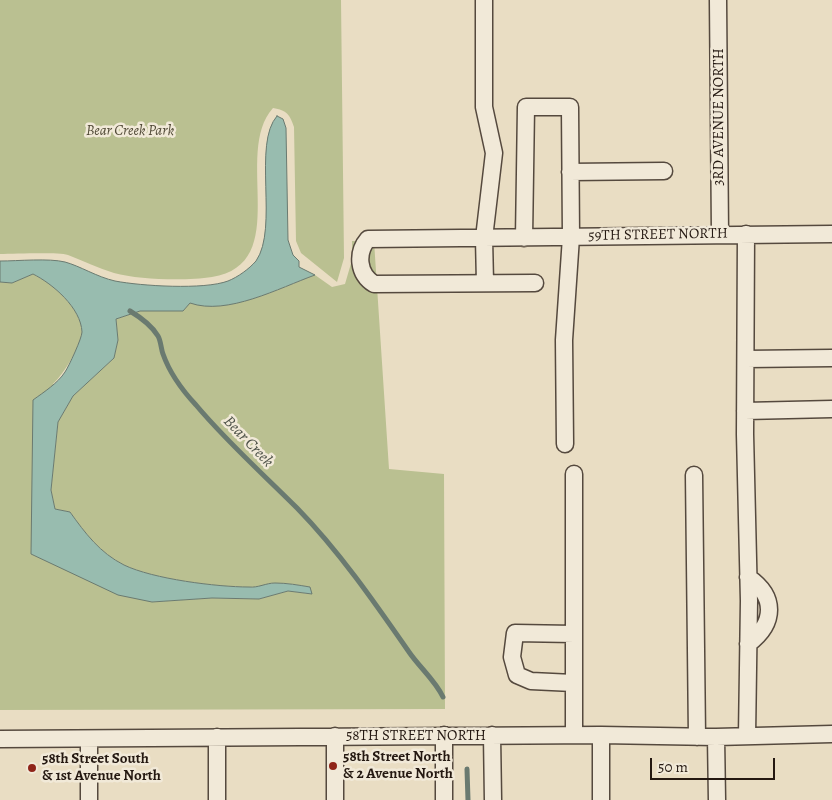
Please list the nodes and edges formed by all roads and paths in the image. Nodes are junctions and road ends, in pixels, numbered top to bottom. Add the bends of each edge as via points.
1 (484, 0) edge
2 (718, 0) edge
3 (664, 171) dead end
4 (570, 172) junction
5 (720, 234) junction
6 (746, 234) junction
7 (832, 234) edge
8 (571, 237) junction
9 (484, 238) junction
10 (524, 238) junction
11 (485, 283) junction
12 (535, 283) dead end
13 (832, 358) edge
14 (746, 359) junction
15 (832, 409) edge
16 (745, 411) junction
17 (565, 444) dead end
18 (574, 474) dead end
19 (694, 475) dead end
20 (574, 634) junction
21 (573, 683) junction
22 (832, 734) edge
23 (492, 735) junction
24 (574, 735) junction
25 (600, 735) junction
26 (335, 736) junction
27 (444, 736) junction
28 (748, 736) junction
29 (218, 737) junction
30 (697, 737) junction
31 (716, 737) junction
32 (0, 739) edge
33 (88, 739) junction
34 (89, 800) edge
35 (217, 800) edge
36 (335, 800) edge
37 (444, 800) edge
38 (493, 800) edge
39 (601, 800) edge
40 (717, 800) edge

1 - 9 street via 484,106 494,153
2 - 5 street, 3RD AVENUE NORTH
3 - 4 street
4 - 8 street
4 - 10 street via 570,107 526,108
5 - 6 street, 59TH STREET NORTH
5 - 8 street, 59TH STREET NORTH
6 - 7 street, 59TH STREET NORTH
6 - 14 street
8 - 10 street, 59TH STREET NORTH
8 - 17 street via 564,340
9 - 10 street, 59TH STREET NORTH
9 - 11 street
9 - 11 street, 59TH STREET NORTH via 368,240 362,247 360,259 365,278 374,284
11 - 12 street
13 - 14 street
14 - 16 street
15 - 16 street
16 - 28 street
18 - 20 street
19 - 30 street
20 - 21 street
20 - 21 street via 515,633 512,657 517,675 525,679
21 - 24 street
22 - 28 street, 58TH STREET NORTH
23 - 24 street, 58TH STREET NORTH
23 - 27 street, 58TH STREET NORTH
23 - 38 street
24 - 25 street, 58TH STREET NORTH
25 - 30 street, 58TH STREET NORTH
25 - 39 street
26 - 27 street, 58TH STREET NORTH
26 - 29 street, 58TH STREET NORTH
26 - 36 street
27 - 37 street
28 - 31 street, 58TH STREET NORTH
29 - 33 street, 58TH STREET NORTH
29 - 35 street
30 - 31 street, 58TH STREET NORTH
31 - 40 street
32 - 33 street, 58TH STREET NORTH
33 - 34 street

